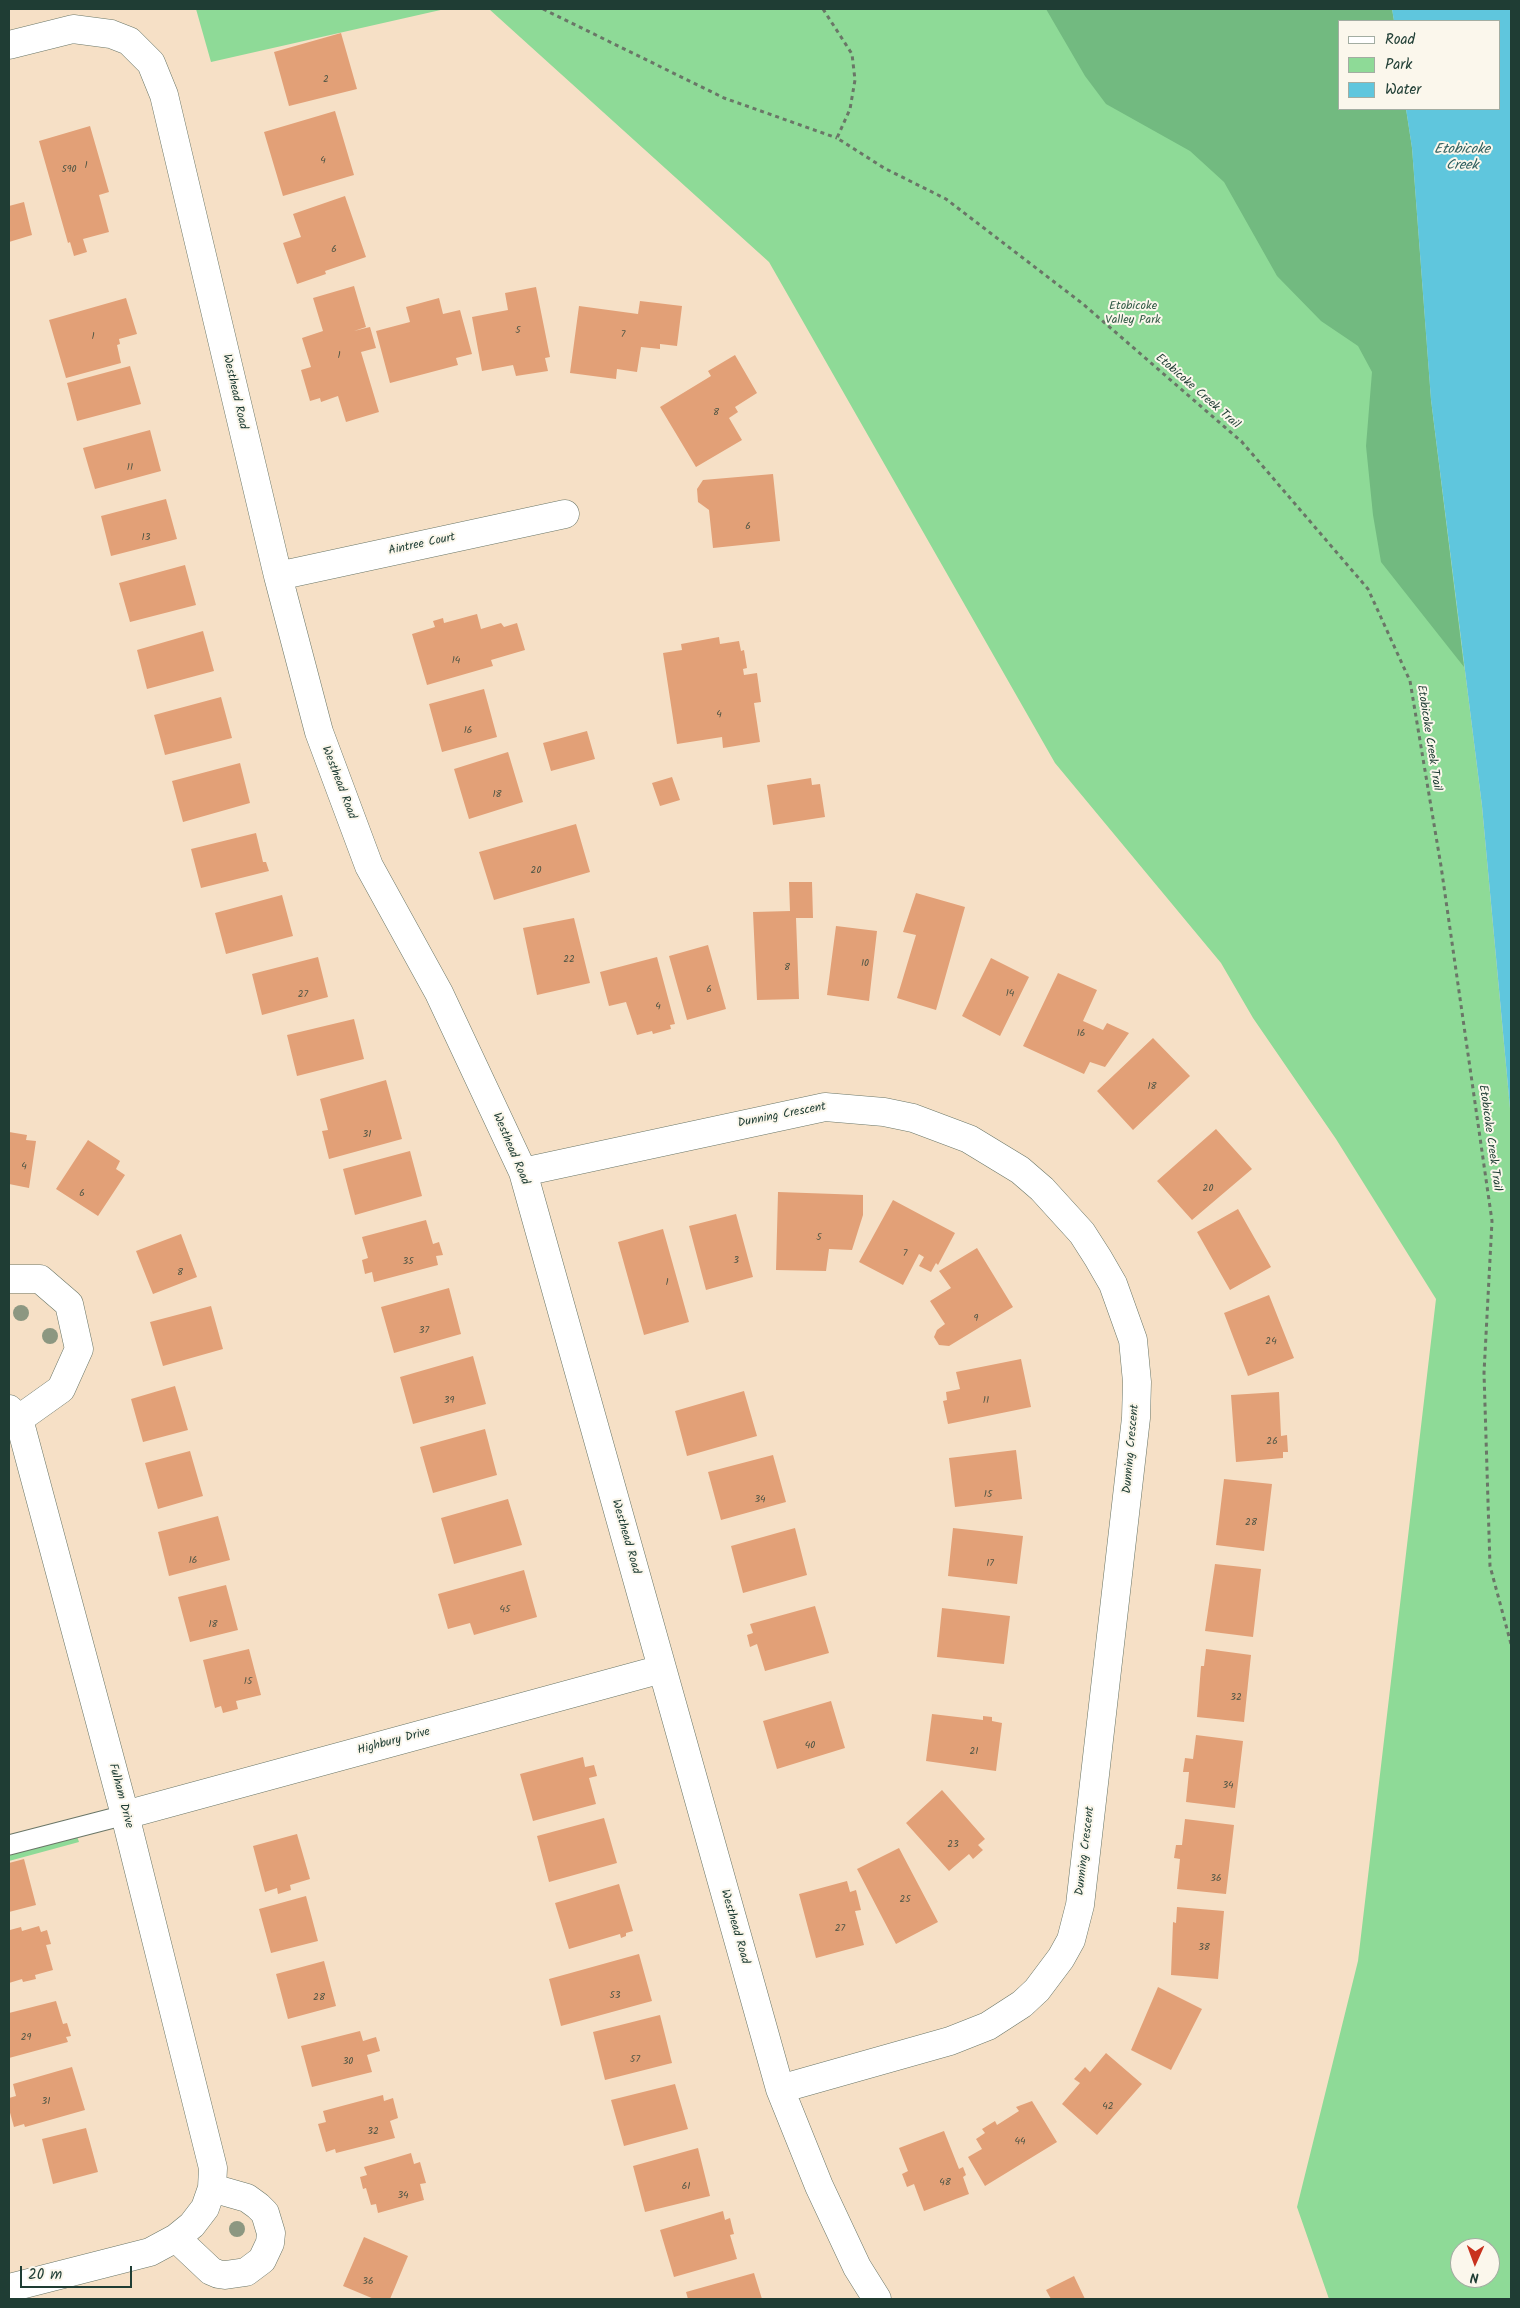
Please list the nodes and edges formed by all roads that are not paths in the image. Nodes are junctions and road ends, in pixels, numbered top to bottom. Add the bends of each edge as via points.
1 (9, 45) edge
2 (565, 514) dead end
3 (278, 576) junction
4 (523, 1172) junction
5 (9, 1279) edge
6 (14, 1414) edge
7 (662, 1669) junction
8 (125, 1816) junction
9 (9, 1845) edge
10 (780, 2089) junction
11 (212, 2188) junction
12 (176, 2238) junction
13 (9, 2288) edge
14 (877, 2299) edge

1 - 3 street, Westhead Road via 73,29 110,34 130,41 152,63 164,95
2 - 3 street, Aintree Court
3 - 4 street, Westhead Road via 319,732 370,866 439,993
4 - 7 street, Westhead Road
4 - 10 street, Dunning Crescent via 825,1107 913,1118 969,1139 1020,1170 1042,1189 1082,1233 1098,1258 1113,1284 1133,1340 1136,1418 1080,1905 1071,1940 1058,1964 1037,1990 988,2026
5 - 6 street via 40,1279 68,1304 79,1349 61,1389
6 - 8 street, Fulham Drive
7 - 8 street, Highbury Drive
7 - 10 street, Westhead Road
8 - 9 lane
8 - 11 street, Fulham Drive via 213,2168
10 - 14 street, Westhead Road via 822,2194 857,2267
11 - 12 street, Fulham Drive via 205,2208
11 - 12 street via 247,2198 265,2214 271,2232 262,2260 246,2272 226,2276 218,2274
12 - 13 street, Fulham Drive via 150,2252

